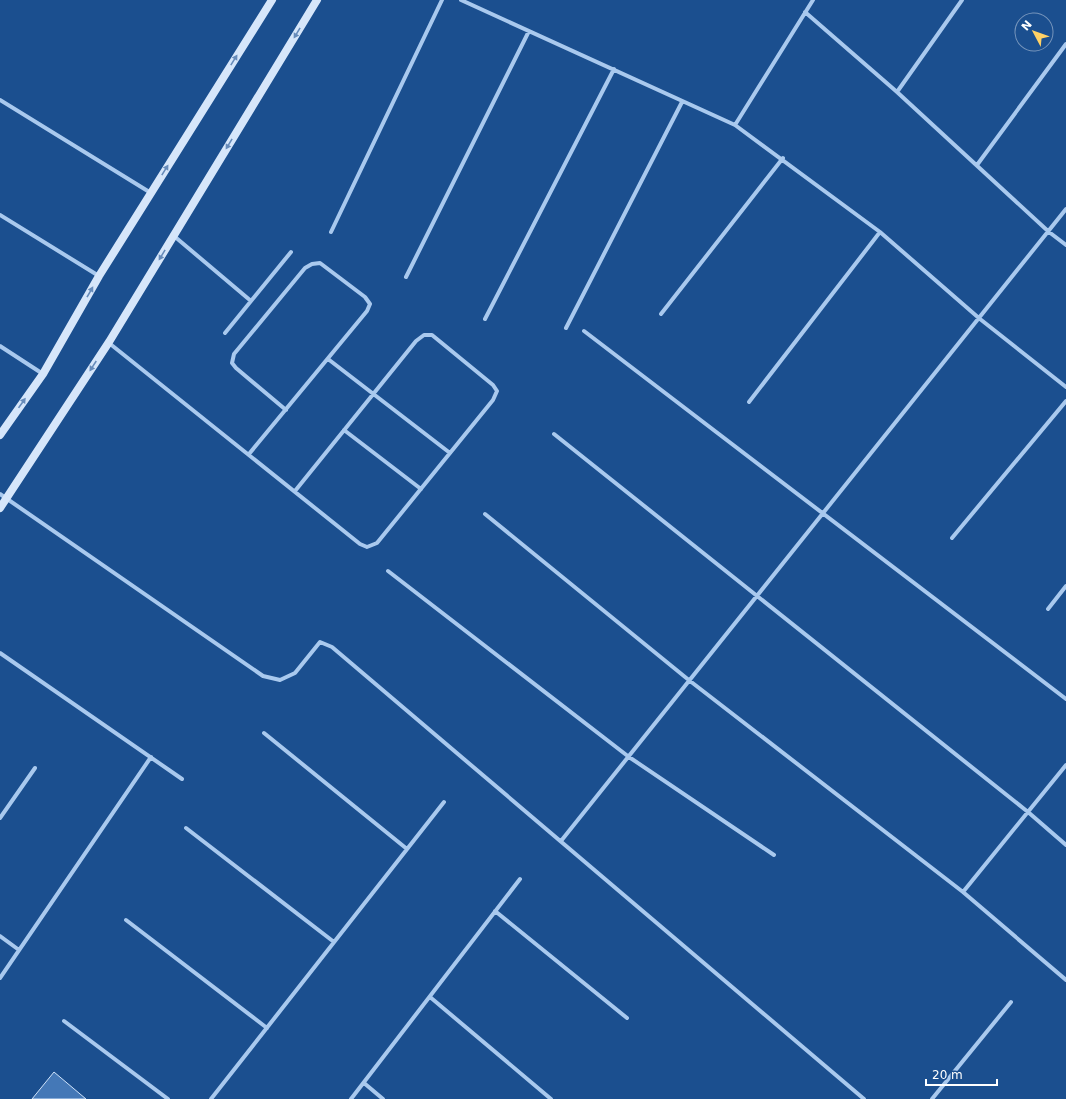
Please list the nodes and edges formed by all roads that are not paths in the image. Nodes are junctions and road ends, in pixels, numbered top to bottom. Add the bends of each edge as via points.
1 (272, 0) edge
2 (317, 0) edge
3 (442, 0) edge
4 (461, 0) edge
5 (813, 0) edge
6 (962, 0) edge
7 (805, 12) junction
8 (529, 31) junction
9 (1066, 44) edge
10 (614, 69) junction
11 (897, 92) junction
12 (0, 100) edge
13 (682, 102) junction
14 (735, 124) junction
15 (783, 158) junction
16 (977, 165) junction
17 (151, 193) junction
18 (1066, 209) edge
19 (0, 216) edge
20 (331, 232) dead end
21 (880, 232) junction
22 (1049, 232) junction
23 (174, 236) junction
24 (1066, 246) edge
25 (291, 252) dead end
26 (99, 276) junction
27 (406, 277) dead end
28 (251, 301) junction
29 (661, 314) dead end
30 (485, 319) dead end
31 (980, 319) junction
32 (566, 328) dead end
33 (584, 332) dead end
34 (225, 334) dead end
35 (109, 342) junction
36 (0, 346) edge
37 (328, 359) junction
38 (43, 374) junction
39 (1066, 387) edge
40 (373, 394) junction
41 (1066, 401) edge
42 (749, 402) dead end
43 (286, 410) junction
44 (344, 430) junction
45 (554, 434) dead end
46 (0, 435) edge
47 (450, 453) junction
48 (249, 454) junction
49 (421, 489) junction
50 (295, 491) junction
51 (3, 496) edge
52 (0, 508) edge
53 (485, 514) dead end
54 (823, 514) junction
55 (952, 538) dead end
56 (388, 571) dead end
57 (1066, 586) edge
58 (757, 598) junction
59 (1048, 609) dead end
60 (0, 653) edge
61 (690, 681) junction
62 (1066, 699) edge
63 (264, 733) dead end
64 (151, 757) junction
65 (629, 757) junction
66 (1066, 765) edge
67 (35, 768) dead end
68 (182, 779) dead end
69 (444, 802) dead end
70 (1028, 812) junction
71 (0, 818) edge
72 (186, 828) dead end
73 (561, 841) junction
74 (1066, 845) edge
75 (407, 849) junction
76 (774, 854) dead end
77 (520, 879) dead end
78 (963, 892) junction
79 (495, 911) junction
80 (126, 920) dead end
81 (0, 936) edge
82 (334, 942) junction
83 (19, 950) junction
84 (0, 978) edge
85 (1066, 980) edge
86 (430, 996) junction
87 (1011, 1002) dead end
88 (627, 1018) dead end
89 (64, 1021) dead end
90 (267, 1028) junction
91 (364, 1083) junction
92 (168, 1099) edge
93 (211, 1099) edge
94 (351, 1099) edge
95 (383, 1099) edge
96 (551, 1099) edge
97 (864, 1099) edge
98 (932, 1099) edge

17 -> 1 street
2 -> 23 street
3 - 20 street
4 - 8 street
5 - 7 street
6 - 11 street
7 - 11 street
7 - 14 street
8 - 10 street
8 - 27 street
9 - 16 street
10 - 13 street
10 - 30 street
11 - 16 street
12 - 17 street
13 - 14 street
13 - 32 street
14 - 15 street
15 - 21 street
15 - 29 street
16 - 22 street
17 - 26 street
18 - 22 street
19 - 26 street
21 - 31 street
21 - 42 street
22 - 24 street
22 - 31 street
23 - 28 street
23 -> 35 street
25 - 28 street
38 -> 26 street
28 - 34 street
31 - 39 street
31 - 54 street
33 - 54 street
35 - 48 street
35 -> 51 street
36 - 38 street
37 - 40 street
37 - 43 street
37 - 43 street via 370,304 365,297 320,263 312,264 305,268 234,354 232,363
46 -> 38 street
40 - 44 street
40 - 47 street
40 - 47 street via 416,341 424,335 432,335 497,391 493,400
41 - 55 street
43 - 48 street
44 - 49 street
44 - 50 street
45 - 58 street
47 - 49 street
48 - 50 street
49 - 50 street via 377,543 367,547
51 - 52 street
51 - 73 street via 264,676 280,680 295,673 316,645 320,642 325,643
53 - 61 street
54 - 58 street
54 - 62 street
56 - 65 street
57 - 59 street
58 - 61 street
58 - 70 street
60 - 64 street
61 - 65 street
61 - 78 street
63 - 75 street
64 - 68 street
64 - 83 street
65 - 73 street
65 - 76 street
66 - 70 street
67 - 71 street
69 - 75 street
70 - 74 street
70 - 78 street
72 - 82 street
73 - 97 street
75 - 82 street
77 - 79 street
78 - 85 street
79 - 86 street
79 - 88 street
80 - 90 street
81 - 83 street
82 - 90 street
83 - 84 street
86 - 91 street
86 - 96 street
87 - 98 street
89 - 92 street
90 - 93 street
91 - 94 street
91 - 95 street

